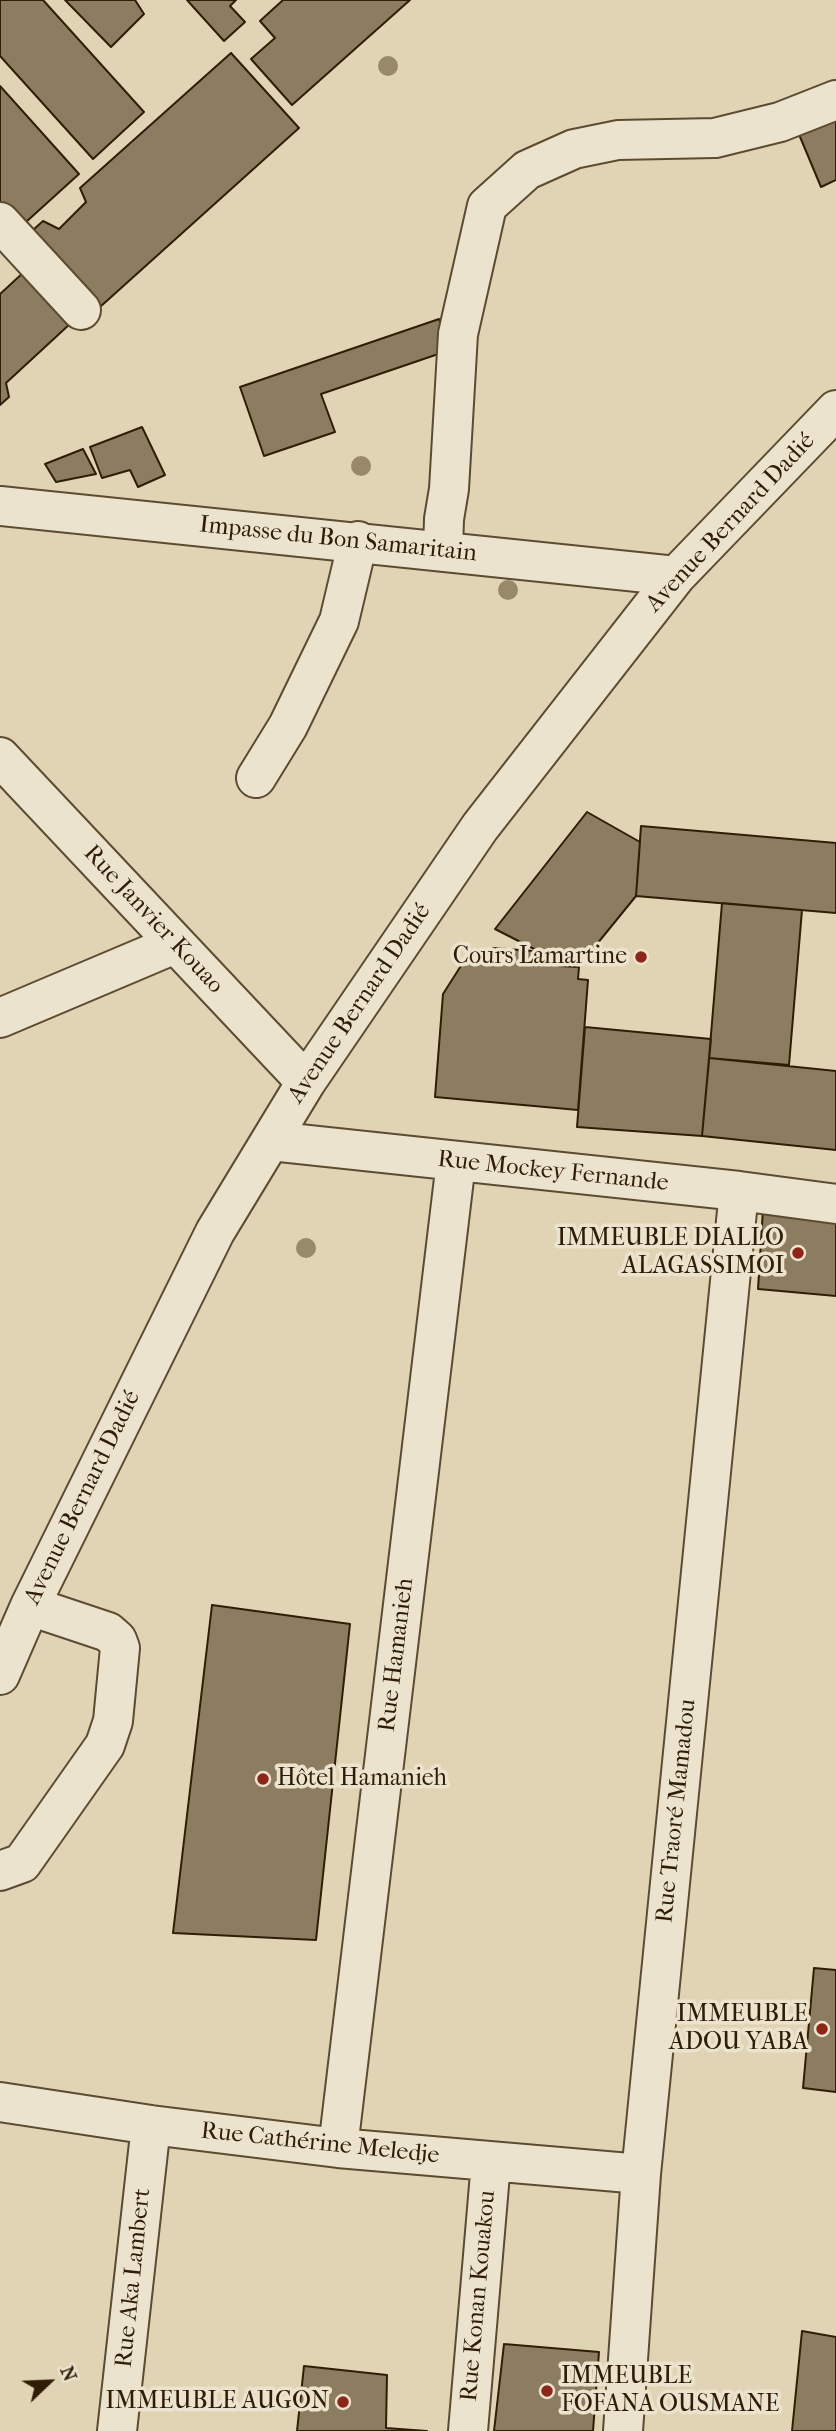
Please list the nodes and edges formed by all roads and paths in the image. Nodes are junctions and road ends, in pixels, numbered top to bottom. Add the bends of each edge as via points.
1 (836, 100) edge
2 (0, 222) edge
3 (81, 310) dead end
4 (836, 410) edge
5 (0, 506) edge
6 (358, 541) junction
7 (443, 551) junction
8 (676, 576) junction
9 (0, 757) edge
10 (256, 779) dead end
11 (175, 944) junction
12 (0, 1018) edge
13 (306, 1082) junction
14 (271, 1141) junction
15 (456, 1162) junction
16 (739, 1191) junction
17 (836, 1204) edge
18 (30, 1606) junction
19 (0, 1675) edge
20 (0, 1871) edge
21 (0, 2102) edge
22 (151, 2125) junction
23 (338, 2148) junction
24 (491, 2162) junction
25 (641, 2174) junction
26 (117, 2431) edge
27 (468, 2431) edge
28 (624, 2431) edge

1 - 7 street via 780,122 715,138 618,140 574,149 527,170 487,206 458,334
2 - 3 street
4 - 8 street, Avenue Bernard Dadié
5 - 6 street, Impasse du Bon Samaritain
6 - 7 street, Impasse du Bon Samaritain
6 - 10 street via 340,621
7 - 8 street, Impasse du Bon Samaritain
8 - 13 street, Avenue Bernard Dadié via 480,827
9 - 11 street, Rue Janvier Kouao
11 - 12 street
11 - 13 street, Rue Janvier Kouao
13 - 14 street, Avenue Bernard Dadié
14 - 15 street, Rue Mockey Fernande
14 - 18 street, Avenue Bernard Dadié via 215,1231
15 - 16 street, Rue Mockey Fernande
15 - 23 street, Rue Hamanieh
16 - 17 street, Rue Mockey Fernande
16 - 25 street, Rue Traoré Mamadou
18 - 19 street, Avenue Bernard Dadié
18 - 20 street via 108,1632 117,1640 113,1721 105,1745 22,1863
21 - 22 street, Rue Cathérine Meledje
22 - 23 street, Rue Cathérine Meledje
22 - 26 street, Rue Aka Lambert
23 - 24 street, Rue Cathérine Meledje
24 - 25 street, Rue Cathérine Meledje
24 - 27 street, Rue Konan Kouakou
25 - 28 street, Rue Traoré Mamadou

